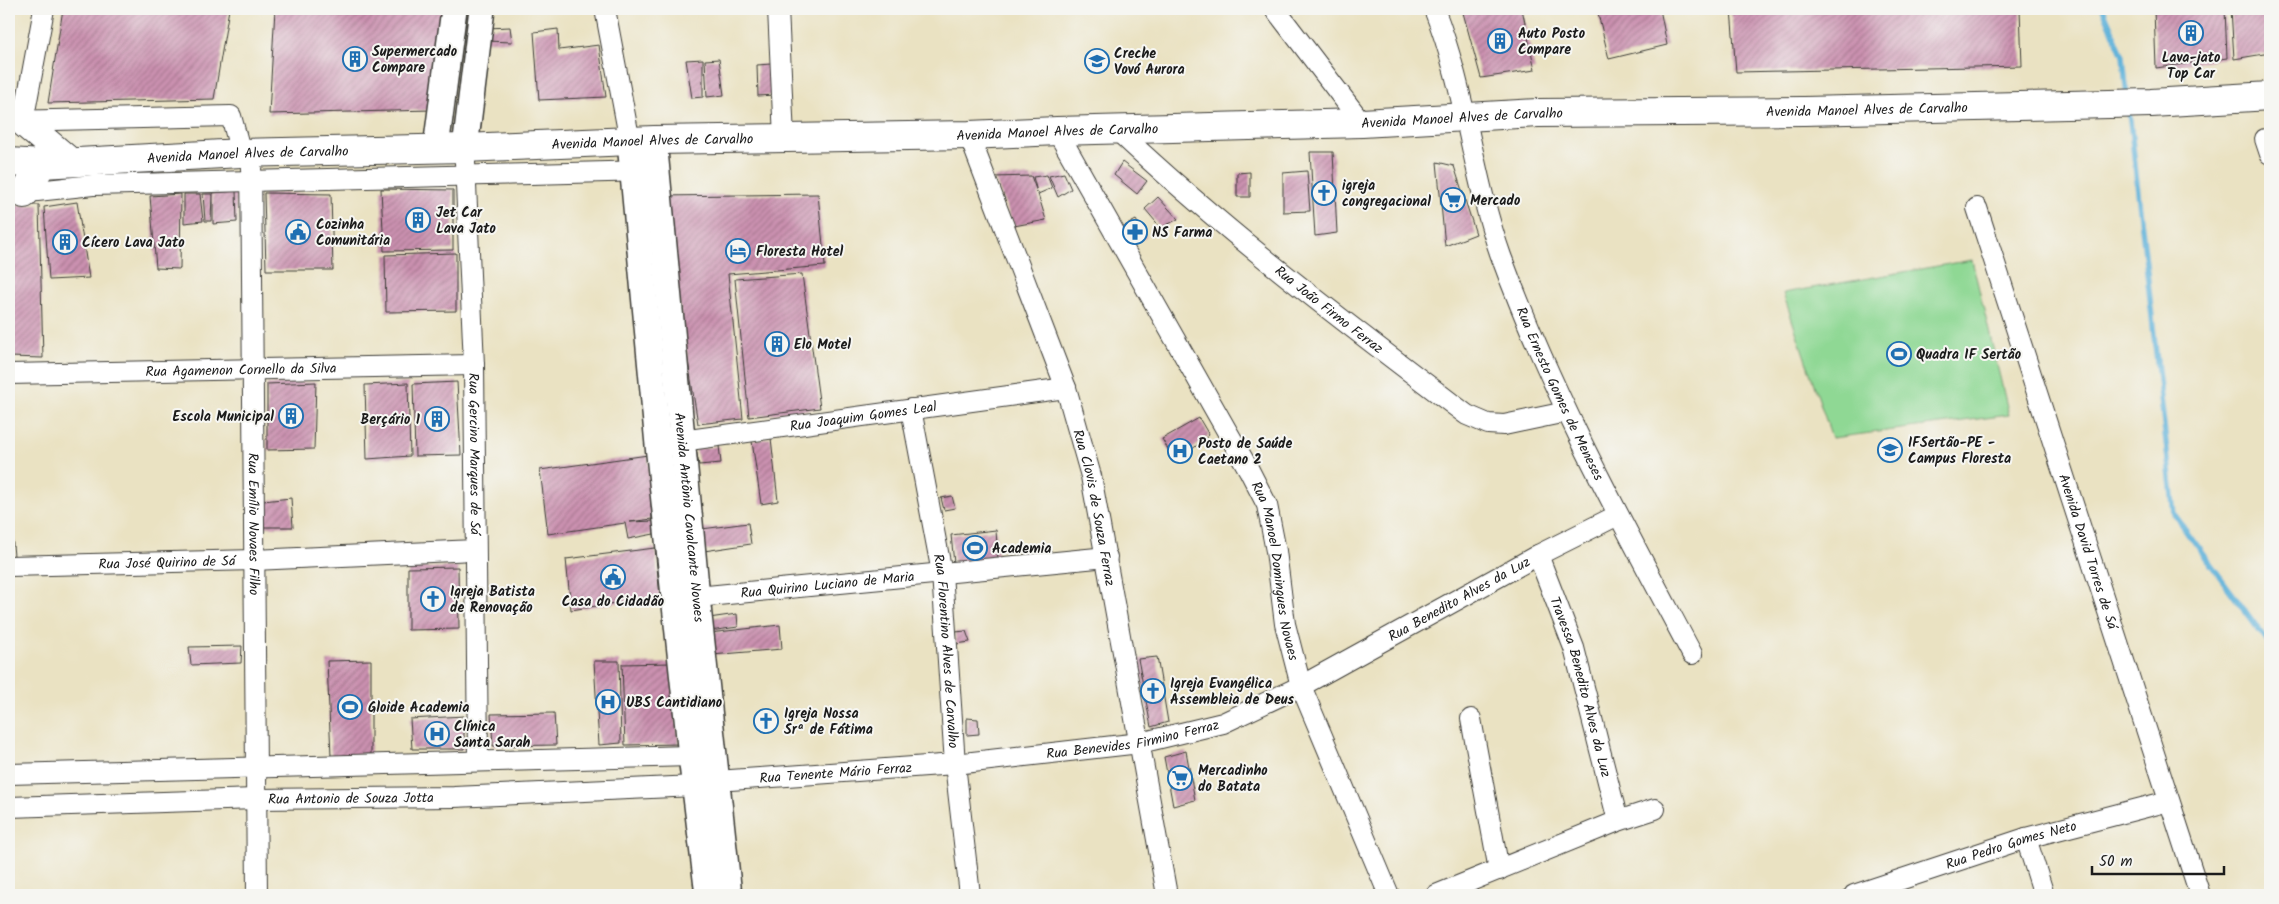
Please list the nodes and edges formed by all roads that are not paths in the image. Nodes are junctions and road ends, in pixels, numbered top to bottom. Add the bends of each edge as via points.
1 (44, 9) edge
2 (454, 9) edge
3 (482, 9) edge
4 (605, 9) edge
5 (778, 9) edge
6 (1275, 9) edge
7 (1434, 9) edge
8 (2270, 96) edge
9 (1466, 118) junction
10 (16, 122) edge
11 (1362, 123) junction
12 (1117, 130) junction
13 (1057, 131) junction
14 (968, 135) junction
15 (784, 138) junction
16 (642, 141) junction
17 (436, 148) junction
18 (465, 148) junction
19 (246, 153) junction
20 (9, 162) edge
21 (42, 164) junction
22 (85, 169) junction
23 (645, 171) junction
24 (465, 175) junction
25 (250, 182) junction
26 (16, 194) edge
27 (1976, 208) dead end
28 (474, 365) junction
29 (254, 368) junction
30 (9, 374) edge
31 (1066, 388) junction
32 (911, 409) junction
33 (1566, 412) junction
34 (683, 441) junction
35 (658, 444) junction
36 (1618, 515) junction
37 (681, 549) junction
38 (475, 550) junction
39 (1538, 555) junction
40 (1107, 557) junction
41 (254, 560) junction
42 (9, 566) edge
43 (942, 573) junction
44 (697, 597) junction
45 (1692, 654) dead end
46 (1301, 686) junction
47 (1472, 718) dead end
48 (1140, 743) junction
49 (691, 756) junction
50 (478, 760) junction
51 (955, 764) junction
52 (257, 768) junction
53 (9, 774) edge
54 (706, 784) junction
55 (256, 799) junction
56 (2170, 800) junction
57 (9, 807) edge
58 (1655, 809) dead end
59 (1618, 821) junction
60 (2026, 838) junction
61 (1499, 870) junction
62 (1865, 894) edge
63 (257, 895) edge
64 (708, 895) edge
65 (729, 895) edge
66 (970, 895) edge
67 (1168, 895) edge
68 (1389, 895) edge
69 (1436, 895) edge
70 (2044, 895) edge
71 (2200, 895) edge

1 - 10 street
2 - 17 street
3 - 18 street
4 - 16 street
5 - 15 street
6 - 11 street
7 - 9 street, Rua Ernesto Gomes de Meneses via 1460,87
8 - 9 main road, Avenida Manoel Alves de Carvalho via 2151,103 1538,113
9 - 11 main road, Avenida Manoel Alves de Carvalho
9 - 33 street, Rua Ernesto Gomes de Meneses via 1486,207 1502,256
10 - 19 street, Rua Emílio Novaes Filho via 231,116
10 - 22 main road
11 - 12 main road, Avenida Manoel Alves de Carvalho
12 - 13 main road, Avenida Manoel Alves de Carvalho
12 - 33 street, Rua João Firmo Ferraz via 1174,184 1327,309 1467,415 1488,424 1504,425
13 - 14 main road, Avenida Manoel Alves de Carvalho
13 - 46 street, Rua Manoel Domingues Novaes via 1266,505 1276,551 1285,624
14 - 15 main road, Avenida Manoel Alves de Carvalho
14 - 31 street, Rua Clovis de Souza Ferraz
15 - 16 main road, Avenida Manoel Alves de Carvalho
16 - 18 main road, Avenida Manoel Alves de Carvalho
16 - 23 street, Avenida Antônio Cavalcante Novaes
17 - 18 main road, Avenida Manoel Alves de Carvalho
17 - 19 main road, Avenida Manoel Alves de Carvalho
18 - 24 street, Rua Gercino Marques de Sá
19 - 22 main road, Avenida Manoel Alves de Carvalho
19 - 25 street, Rua Emílio Novaes Filho
20 - 21 main road, Avenida Manoel Alves de Carvalho
21 - 22 main road, Avenida Manoel Alves de Carvalho
21 - 26 main road
22 - 25 street, Avenida Manoel Alves de Carvalho
22 - 26 street, Avenida Manoel Alves de Carvalho
23 - 24 street, Avenida Manoel Alves de Carvalho
23 - 34 street, Avenida Antônio Cavalcante Novaes
23 - 35 street
24 - 25 street, Avenida Manoel Alves de Carvalho
24 - 28 street, Rua Gercino Marques de Sá
25 - 29 street, Rua Emílio Novaes Filho
27 - 56 street, Avenida David Torres de Sá
28 - 29 street, Rua Agamenon Cornello da Silva
28 - 38 street, Rua Gercino Marques de Sá
29 - 30 street, Rua Agamenon Cornello da Silva
29 - 41 street, Rua Emílio Novaes Filho
31 - 32 street, Rua Joaquim Gomes Leal
31 - 40 street, Rua Clovis de Souza Ferraz via 1091,476
32 - 34 street, Rua Joaquim Gomes Leal
32 - 43 street, Rua Florentino Alves de Carvalho
33 - 36 street, Rua Ernesto Gomes de Meneses
34 - 35 street, Rua Joaquim Gomes Leal
34 - 37 street, Avenida Antônio Cavalcante Novaes
35 - 37 street
36 - 39 street, Rua Benedito Alves da Luz
36 - 45 street, Rua Ernesto Gomes de Meneses
37 - 44 street, Avenida Antônio Cavalcante Novaes
37 - 49 street
38 - 41 street, Rua José Quirino de Sá
38 - 50 street, Rua Gercino Marques de Sá
39 - 46 street, Rua Benedito Alves da Luz
39 - 59 street, Travessa Benedito Alves da Luz via 1574,648
40 - 43 street, Rua Quirino Luciano de Maria
40 - 48 street, Rua Clovis de Souza Ferraz
41 - 42 street, Rua José Quirino de Sá
41 - 52 street, Rua Emílio Novaes Filho
43 - 44 street, Rua Quirino Luciano de Maria
43 - 51 street, Rua Florentino Alves de Carvalho
44 - 54 street, Avenida Antônio Cavalcante Novaes
46 - 48 street, Rua Benevides Firmino Ferraz via 1223,723
46 - 68 street, Rua Manoel Domingues Novaes
47 - 61 street
48 - 51 street, Rua Benevides Firmino Ferraz
48 - 67 street, Rua Clovis de Souza Ferraz
49 - 50 street
49 - 54 street
50 - 52 street
51 - 54 street, Rua Tenente Mário Ferraz
51 - 66 street, Rua Florentino Alves de Carvalho
52 - 53 street
52 - 55 street, Rua Emílio Novaes Filho
54 - 55 street, Rua Antonio de Souza Jotta via 474,796
54 - 64 street
54 - 65 street, Avenida Antônio Cavalcante Novaes
55 - 57 street, Rua Antonio de Souza Jotta
55 - 63 street, Rua Emílio Novaes Filho
56 - 60 street, Rua Pedro Gomes Neto
56 - 71 street, Avenida David Torres de Sá
58 - 59 street
59 - 61 street
60 - 62 street, Rua Pedro Gomes Neto
60 - 70 street
61 - 69 street

